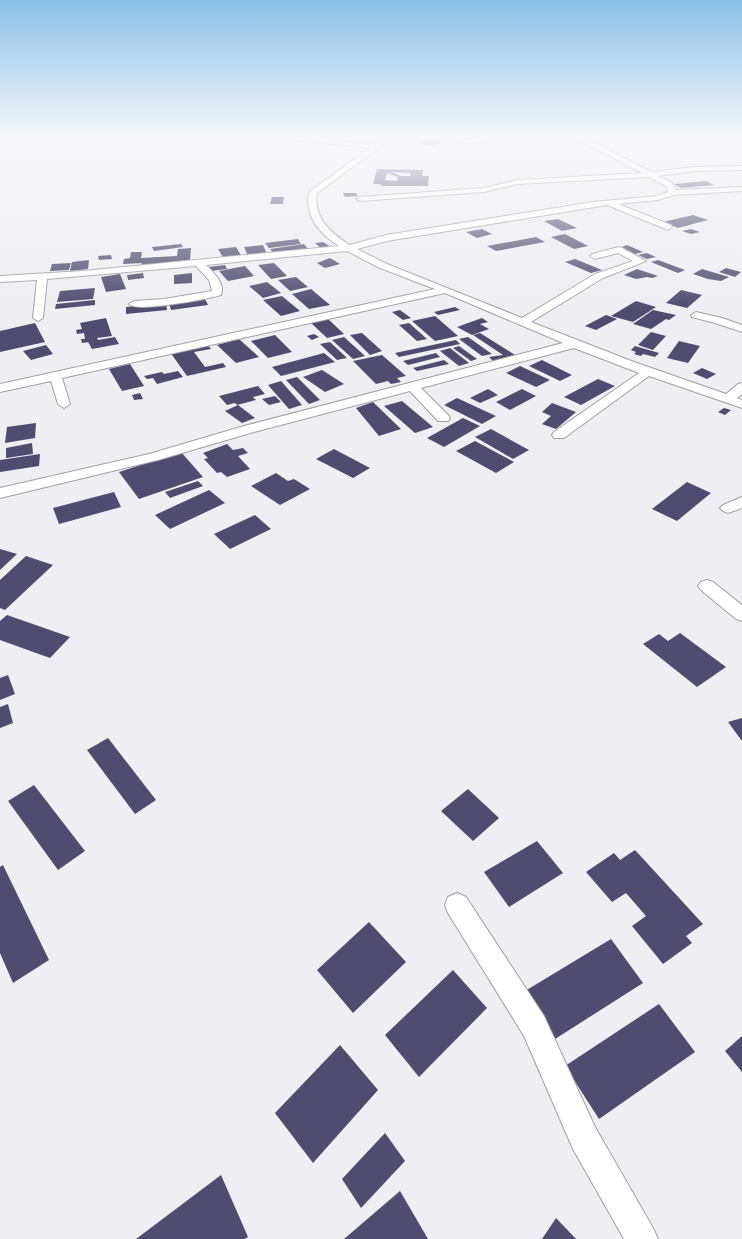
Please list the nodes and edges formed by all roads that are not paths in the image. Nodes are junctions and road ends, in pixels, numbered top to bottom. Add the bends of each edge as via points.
1 (314, 193) edge
2 (445, 193) edge
3 (673, 193) joint
4 (676, 193) edge
5 (360, 199) dead end
6 (607, 203) junction
7 (668, 227) dead end
8 (350, 248) junction
9 (595, 256) dead end
10 (198, 263) junction
11 (42, 277) junction
12 (0, 279) edge
13 (446, 290) junction
14 (134, 304) dead end
15 (696, 315) dead end
16 (38, 318) dead end
17 (522, 323) junction
18 (742, 329) edge
19 (574, 344) junction
20 (649, 371) junction
21 (55, 375) junction
22 (412, 386) junction
23 (742, 387) edge
24 (0, 388) edge
25 (728, 399) junction
26 (64, 404) dead end
27 (742, 404) edge
28 (443, 418) dead end
29 (559, 435) dead end
30 (0, 493) edge
31 (742, 502) edge
32 (728, 508) dead end
33 (706, 586) dead end
34 (742, 615) edge
35 (457, 905) dead end
36 (642, 1239) edge

1 - 8 street via 311,201 317,220 328,232
2 - 5 street
3 - 4 street
3 - 6 street via 658,198
6 - 7 street
6 - 8 street via 386,238
8 - 10 street
8 - 13 street via 365,257
9 - 17 street via 620,250 641,261 599,276
10 - 11 street
10 - 14 street via 210,274 217,286 217,293
11 - 12 street
11 - 16 street
13 - 17 street
13 - 21 street
15 - 18 street
17 - 19 street
19 - 20 street
19 - 22 street
20 - 25 street
20 - 29 street
21 - 24 street
21 - 26 street
22 - 28 street
22 - 30 street via 153,457
23 - 25 street
25 - 27 street
31 - 32 street
33 - 34 street
35 - 36 street via 534,1026 584,1138

